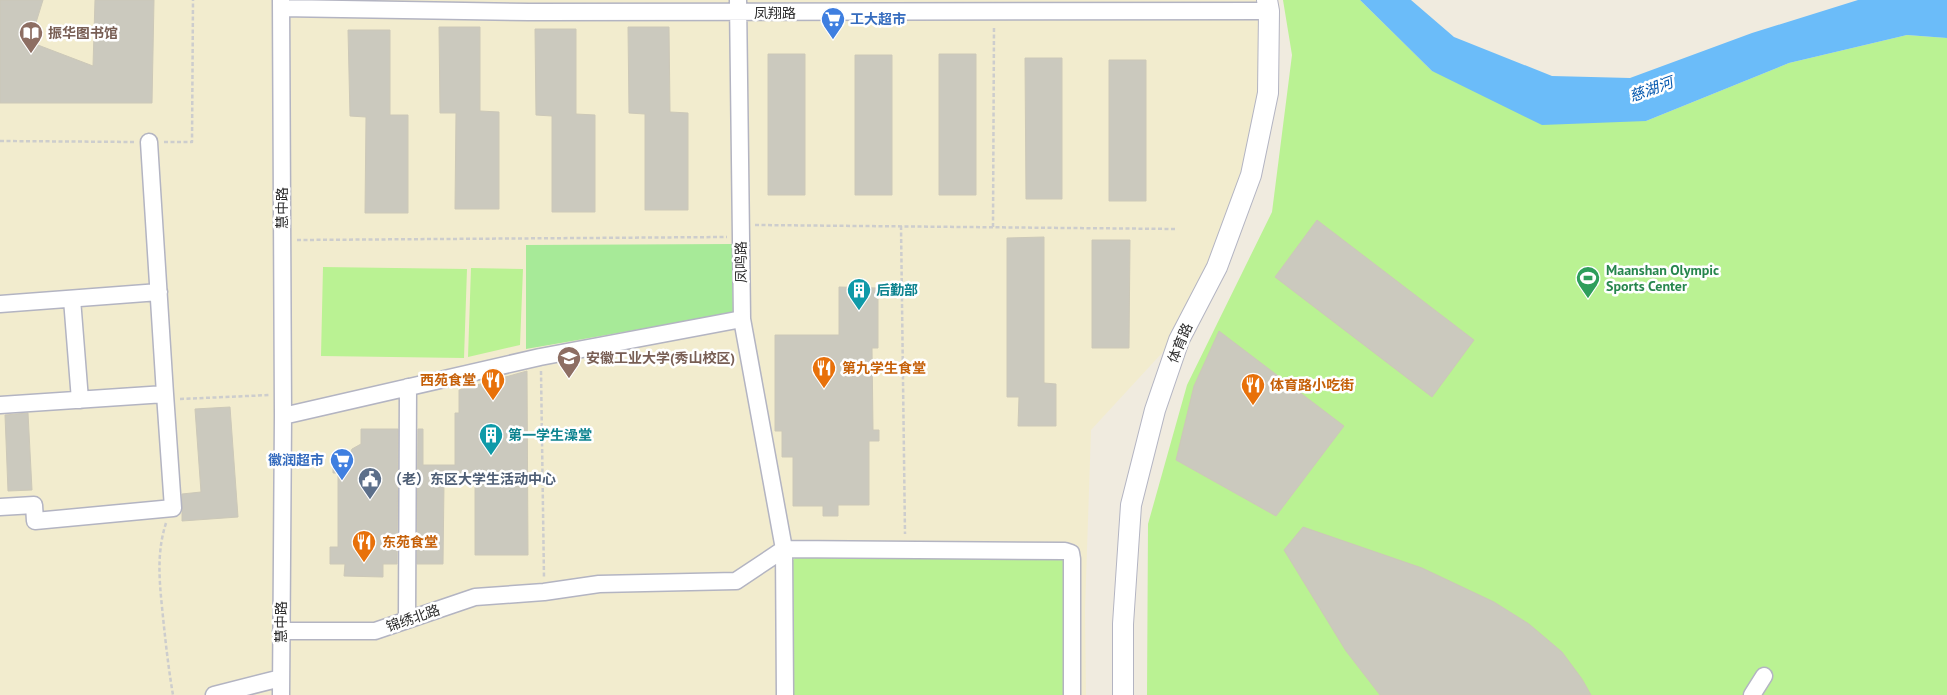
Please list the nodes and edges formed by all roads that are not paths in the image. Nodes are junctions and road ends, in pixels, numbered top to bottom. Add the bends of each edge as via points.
1 (281, 4) edge
2 (738, 6) edge
3 (1268, 6) edge
4 (149, 142) road end
5 (159, 292) junction
6 (72, 299) junction
7 (0, 304) edge
8 (742, 319) junction
9 (408, 387) junction
10 (166, 394) junction
11 (80, 400) junction
12 (0, 405) edge
13 (283, 416) junction
14 (0, 507) edge
15 (784, 550) junction
16 (407, 620) junction
17 (281, 631) junction
18 (1764, 676) dead end
19 (281, 678) junction
20 (214, 695) edge
21 (281, 695) edge
22 (785, 695) edge
23 (1072, 695) edge
24 (1123, 695) edge
25 (1752, 695) edge

1 - 2 street, 凤翔路 via 529,12
1 - 13 street, 慧中路
2 - 3 street, 凤翔路 via 994,13
2 - 8 street, 凤鸣路
3 - 24 street, 体育路 via 1268,93 1251,175 1217,267 1179,340 1155,410 1130,505 1123,624
4 - 5 street
5 - 6 street
5 - 10 street
6 - 7 street
6 - 11 street
8 - 9 street via 540,357
8 - 15 street, 凤鸣路
9 - 13 street
9 - 16 street
10 - 11 street
10 - 14 street via 173,508 35,521 34,506
11 - 12 street
13 - 17 street, 慧中路
15 - 16 street, 锦绣北路 via 736,581 599,584 475,597
15 - 22 street, 凤鸣路
15 - 23 street via 1065,551 1071,554
16 - 17 street, 锦绣北路 via 375,631
17 - 19 street, 慧中路
18 - 25 street
19 - 20 street
19 - 21 street, 慧中路

